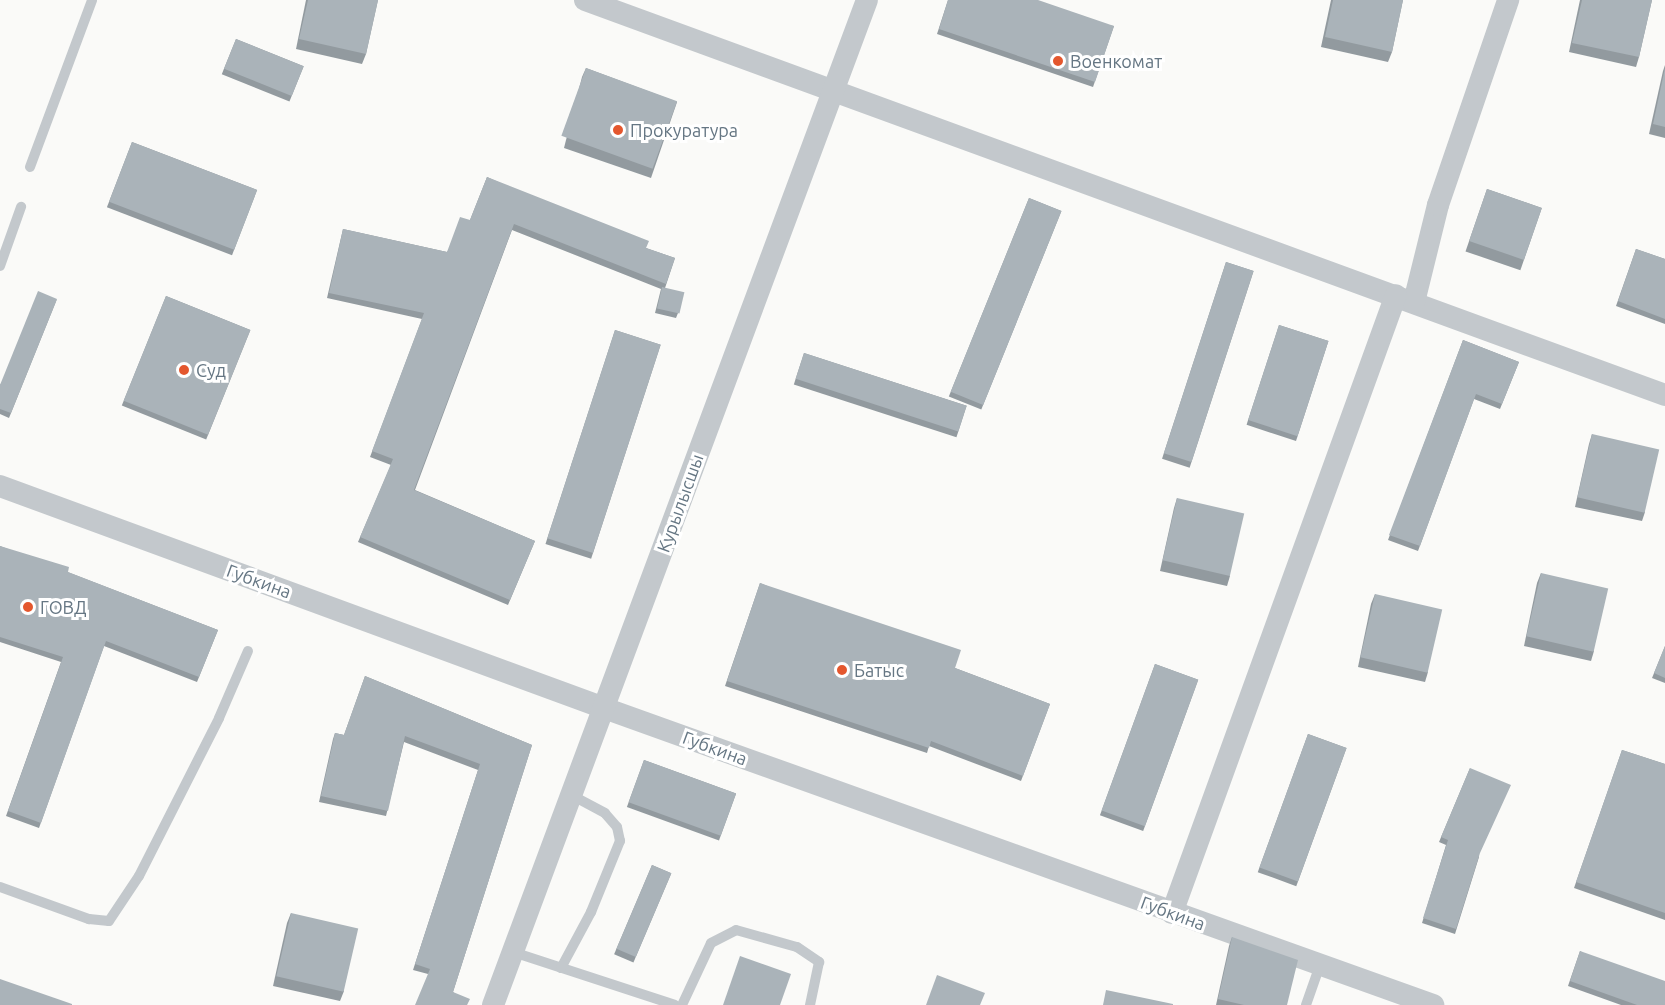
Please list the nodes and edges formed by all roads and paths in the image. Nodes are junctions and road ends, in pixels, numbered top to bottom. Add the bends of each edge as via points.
1 (92, 0) edge
2 (585, 0) edge
3 (867, 0) edge
4 (1508, 0) edge
5 (834, 90) junction
6 (30, 167) dead end
7 (21, 207) dead end
8 (0, 266) edge
9 (1405, 299) junction
10 (1665, 395) edge
11 (0, 486) edge
12 (248, 651) dead end
13 (604, 708) junction
14 (571, 795) junction
15 (0, 887) edge
16 (1172, 913) junction
17 (513, 952) junction
18 (1320, 965) junction
19 (561, 968) junction
20 (493, 1005) edge
21 (675, 1005) edge
22 (682, 1005) edge
23 (810, 1005) edge
24 (1306, 1005) edge
25 (1433, 1005) edge

1 - 6 lane
2 - 5 street
3 - 5 street, Курылысшы
4 - 9 street
5 - 9 street
5 - 13 street, Курылысшы
7 - 8 lane
9 - 10 street
9 - 16 street
11 - 13 street, Губкина
12 - 15 lane via 140,876 109,921 90,919
13 - 14 street, Курылысшы
13 - 16 street, Губкина
14 - 17 street, Курылысшы
14 - 19 lane via 605,813 617,827 620,841 591,912
16 - 18 street, Губкина
17 - 19 lane
17 - 20 street, Курылысшы
18 - 24 lane
18 - 25 street, Губкина
19 - 21 lane
22 - 23 lane via 711,943 736,930 797,947 819,962

